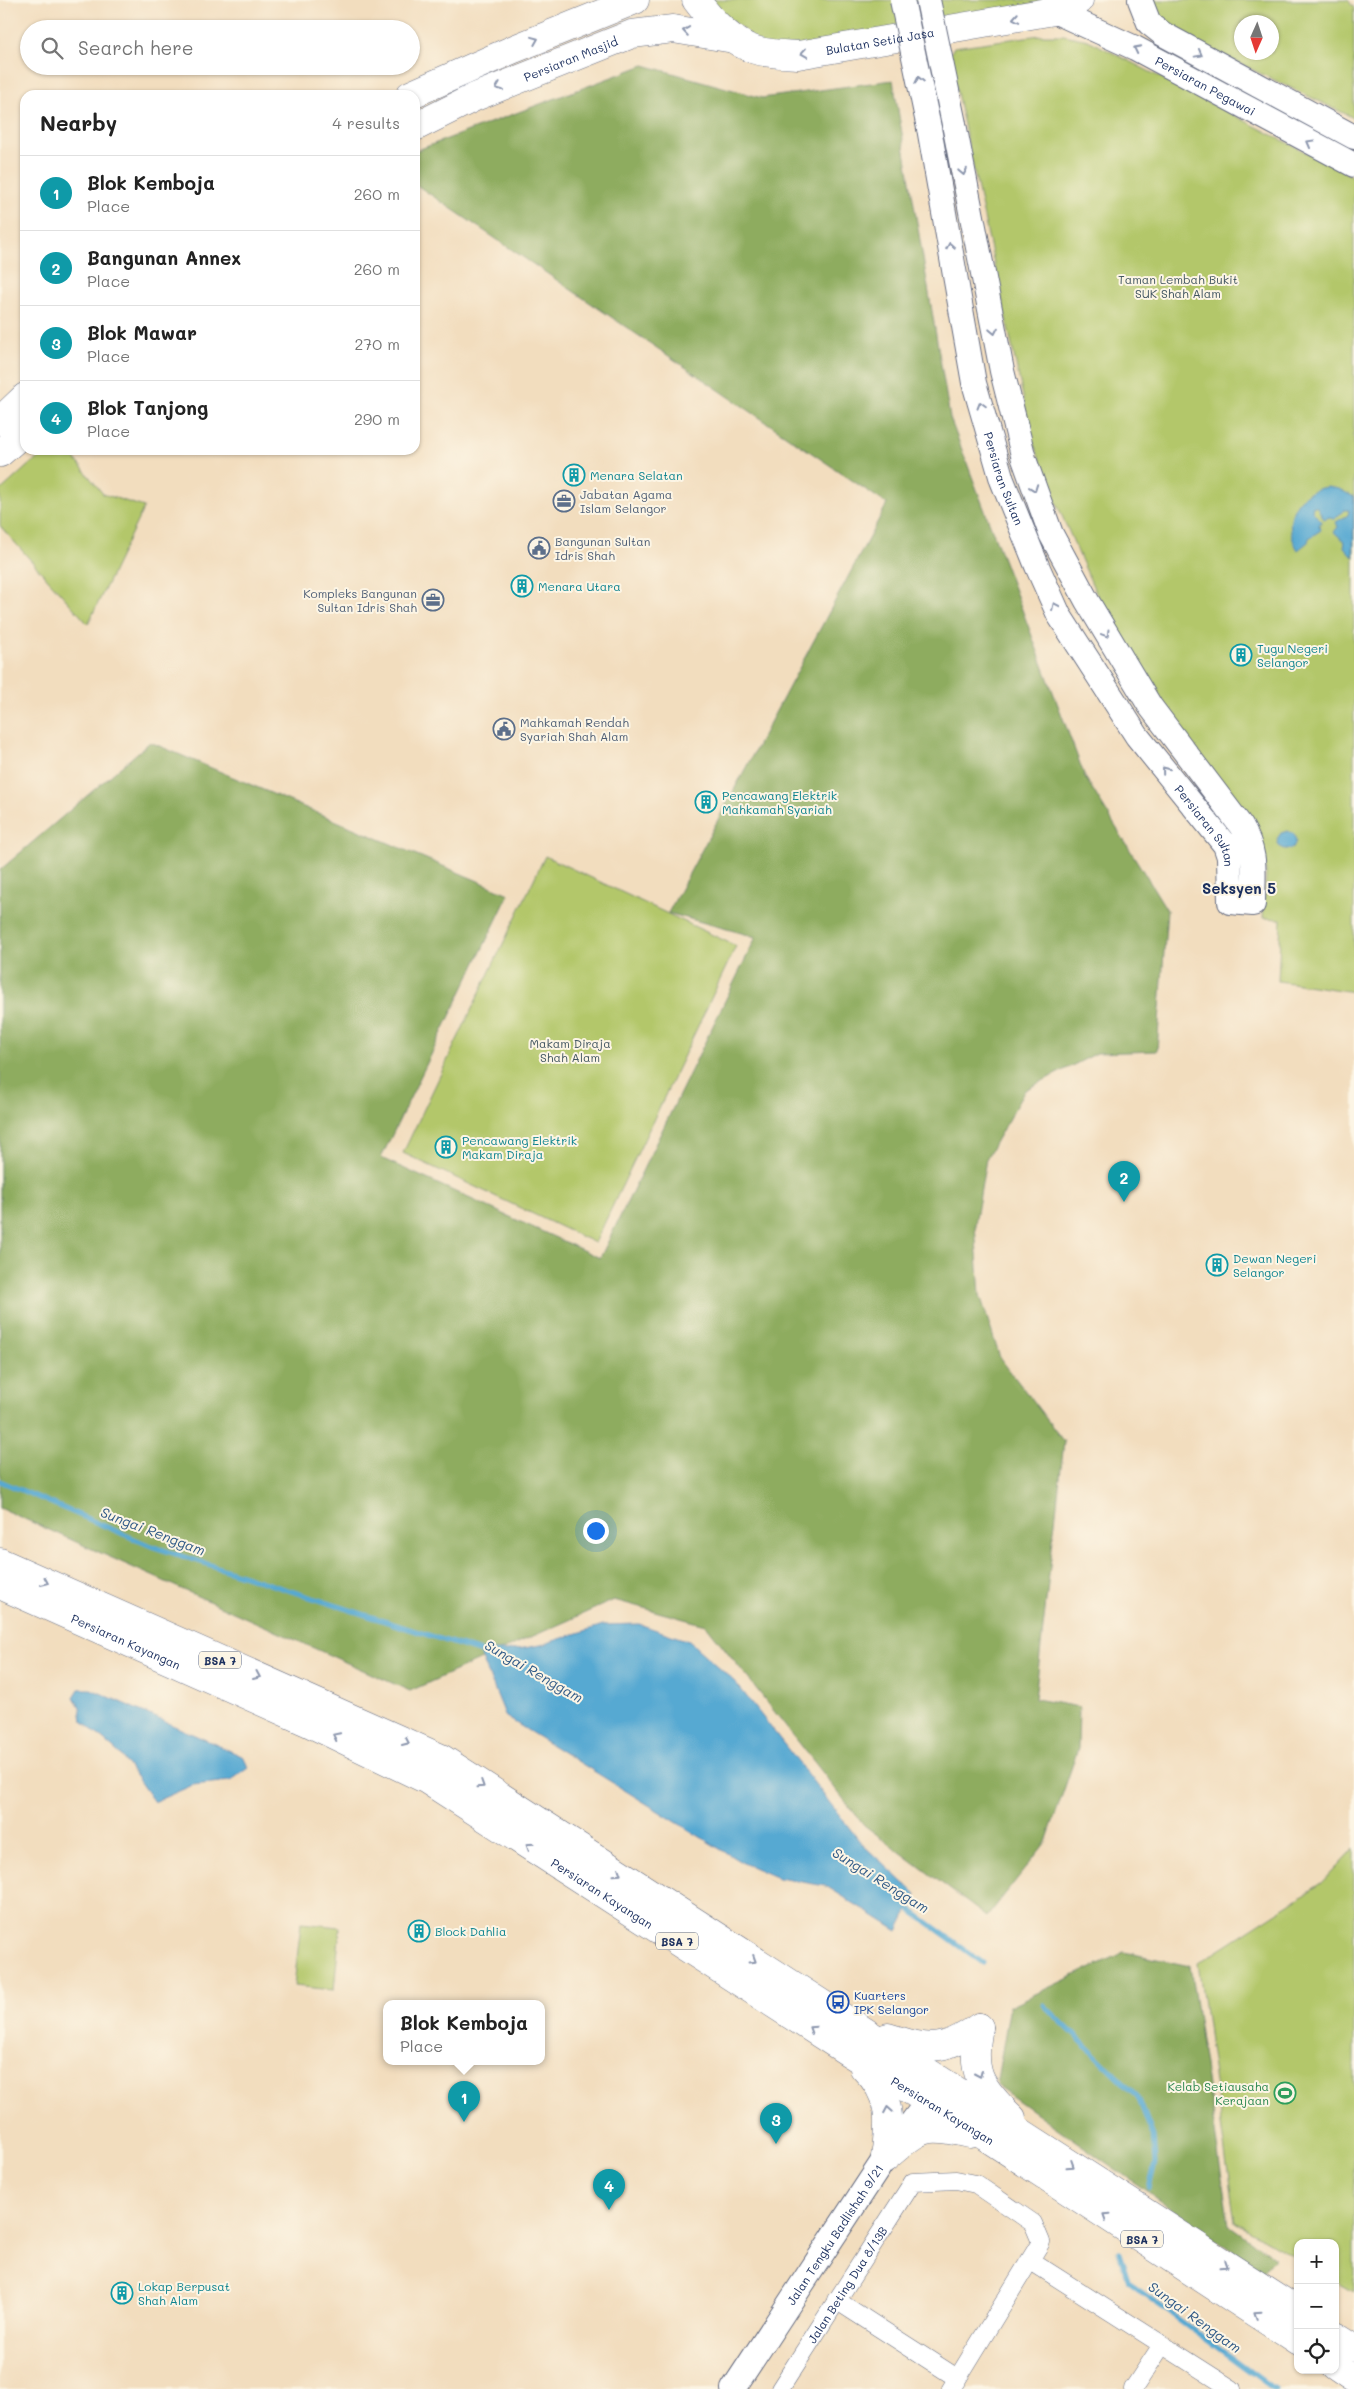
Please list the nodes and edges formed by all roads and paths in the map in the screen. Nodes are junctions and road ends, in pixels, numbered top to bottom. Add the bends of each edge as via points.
1 (635, 0) edge
2 (696, 0) edge
3 (902, 0) edge
4 (928, 0) edge
5 (1080, 0) edge
6 (1140, 0) edge
7 (1054, 11) junction
8 (734, 39) junction
9 (420, 90) edge
10 (420, 124) edge
11 (1354, 137) edge
12 (1354, 165) edge
13 (20, 402) edge
14 (0, 421) edge
15 (20, 435) edge
16 (0, 453) edge
17 (0, 1562) edge
18 (0, 1585) edge
19 (862, 2029) junction
20 (848, 2052) junction
21 (934, 2092) junction
22 (986, 2137) junction
23 (1044, 2148) junction
24 (885, 2158) junction
25 (1031, 2260) junction
26 (836, 2300) junction
27 (1294, 2308) edge
28 (1294, 2338) edge
29 (1339, 2338) edge
30 (1162, 2345) junction
31 (1354, 2347) edge
32 (1339, 2369) edge
33 (1354, 2378) edge
34 (954, 2384) edge
35 (733, 2389) edge
36 (780, 2389) edge
37 (1133, 2389) edge
38 (1232, 2389) edge

9 -> 1 main road
2 - 8 main road, Bulatan Setia Jasa via 706,15
4 -> 3 street, Persiaran Sultan, bridge via 1002,371 1024,459 1051,534 1087,601 1150,706 1251,843 1254,859 1241,903 1225,845 1138,736 1059,615 1002,480 974,383 929,128
5 - 7 main road, Bulatan Setia Jasa
6 -> 11 street, Persiaran Pegawai via 1149,23 1163,34
7 -> 8 main road, Bulatan Setia Jasa via 798,55 753,50
12 -> 7 street, Persiaran Pegawai via 1135,48
8 -> 10 main road, Persiaran Masjid via 673,29 632,34 475,97
13 - 14 main road
15 - 16 main road
17 -> 19 main road, Persiaran Kayangan / BSA 7 via 440,1758
20 -> 18 main road, Persiaran Kayangan / BSA 7 via 427,1780
19 - 21 main road, Persiaran Kayangan / BSA 7
19 -> 23 main road via 930,2048 957,2042 979,2027 974,2052 976,2071 992,2097
20 - 21 main road, Persiaran Kayangan / BSA 7
24 -> 20 main road via 890,2120 886,2100 871,2075
21 - 22 main road, Persiaran Kayangan / BSA 7
21 - 23 main road, Persiaran Kayangan / BSA 7
21 - 24 street, Jalan Tengku Badlishah 9/21
22 - 24 main road via 945,2128 927,2128 910,2137
28 -> 22 main road, Persiaran Kayangan / BSA 7
23 -> 27 main road, Persiaran Kayangan / BSA 7
24 - 35 street, Jalan Tengku Badlishah 9/21
25 - 26 street, Jalan Beting Dua 8/13B via 1041,2242 1032,2223 976,2184 956,2180 913,2182
25 - 30 street
25 - 34 street
26 - 34 street
26 - 36 street, Jalan Beting Dua 8/13B
29 - 31 main road
30 - 37 street
30 - 38 street
32 - 33 main road

